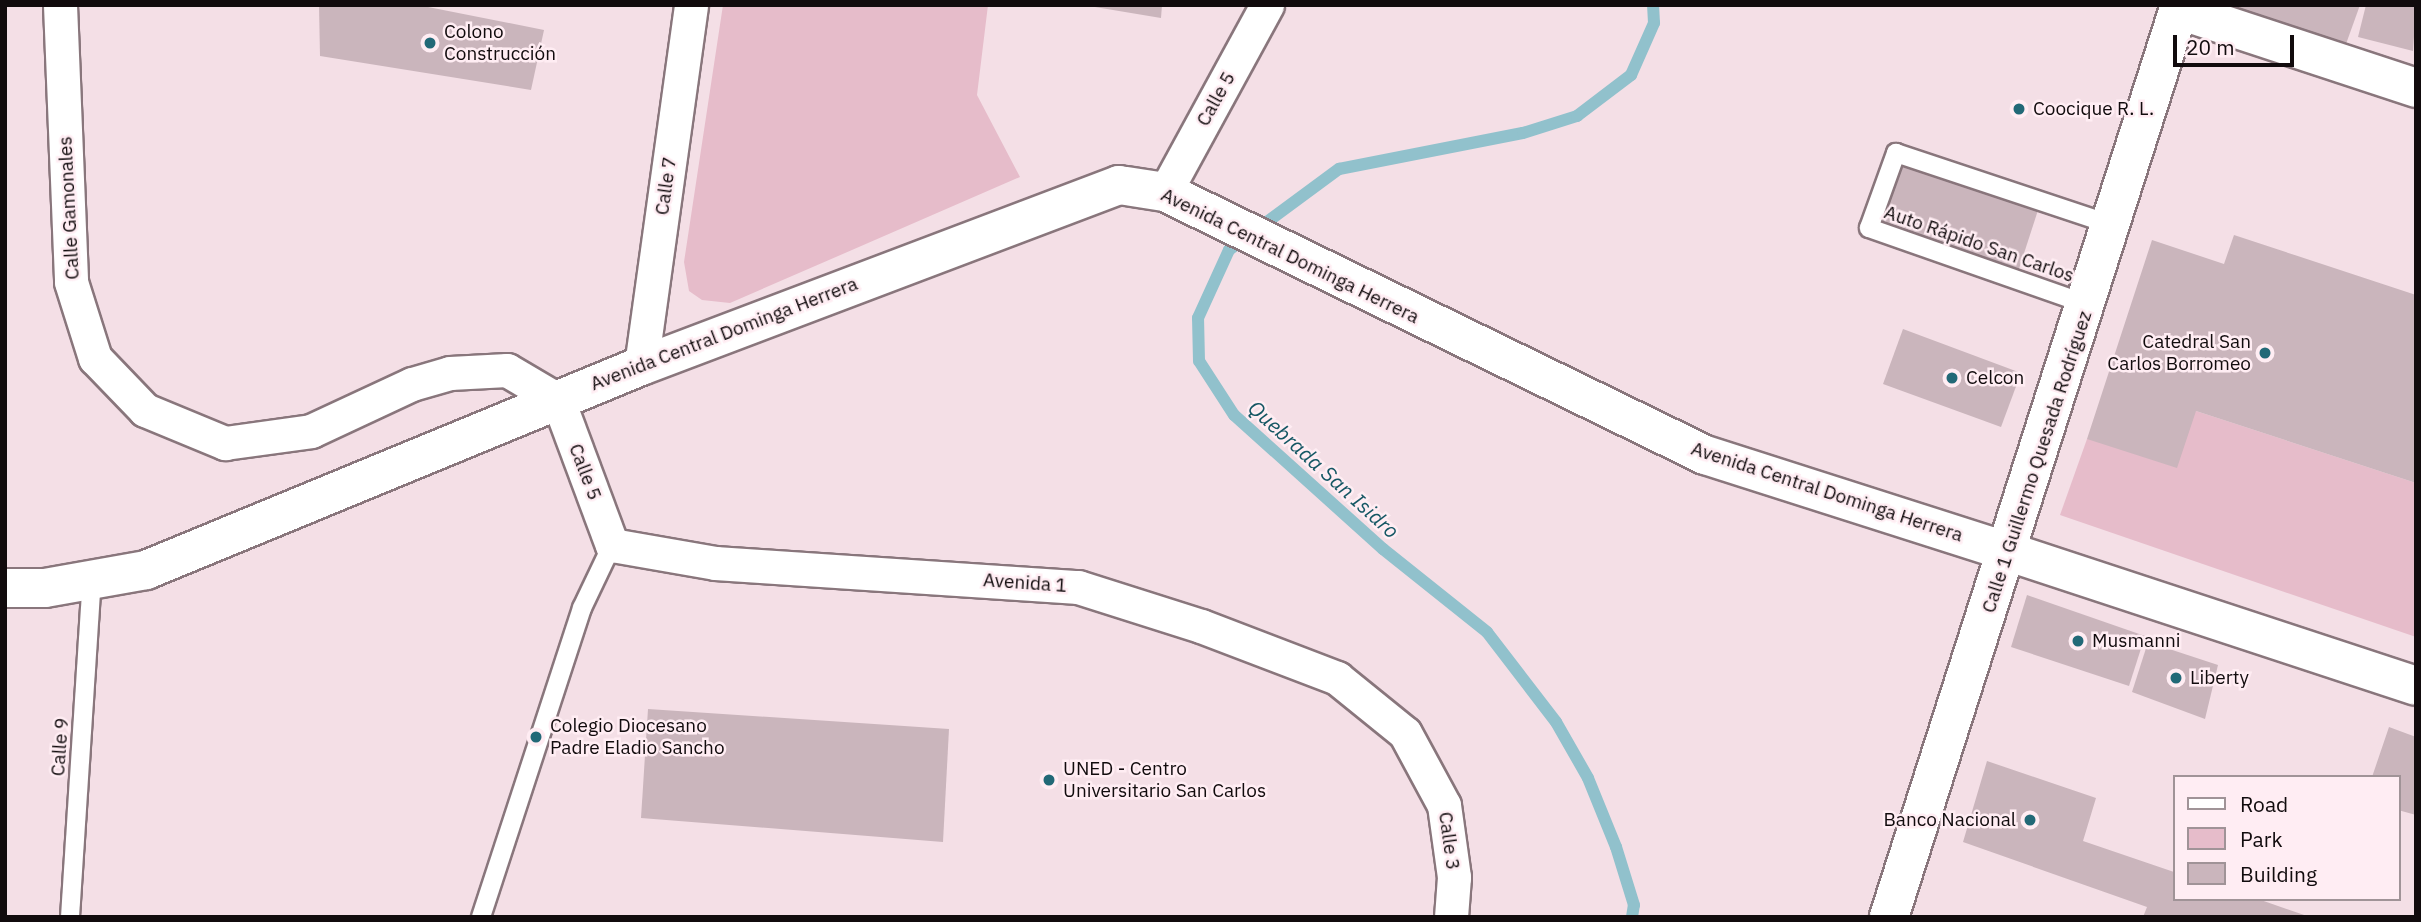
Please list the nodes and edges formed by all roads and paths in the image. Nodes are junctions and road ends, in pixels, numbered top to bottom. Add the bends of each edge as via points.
1 (60, 5) edge
2 (691, 5) edge
3 (1267, 5) edge
4 (2175, 7) edge
5 (2416, 88) edge
6 (1164, 192) junction
7 (2112, 225) junction
8 (2086, 304) junction
9 (641, 366) junction
10 (558, 400) junction
11 (612, 545) junction
12 (2009, 552) junction
13 (92, 579) junction
14 (5, 588) edge
15 (2416, 686) edge
16 (1405, 733) joint
17 (70, 917) edge
18 (481, 917) edge
19 (1451, 917) edge
20 (1889, 917) edge

1 - 10 street, Calle Gamonales via 71,282 95,358 145,410 225,443 311,431 412,384 450,373 507,370
2 - 9 street, Calle 7
3 - 6 street, Calle 5
4 - 5 main road
4 - 7 main road, Calle 1 Guillermo Quesada Rodríguez
6 - 9 main road, Avenida Central Dominga Herrera via 1119,185
6 - 12 main road, Avenida Central Dominga Herrera via 1705,455
7 - 8 main road, Calle 1 Guillermo Quesada Rodríguez
7 - 8 lane, Auto Rápido San Carlos via 1896,153 1869,228
8 - 12 main road, Calle 1 Guillermo Quesada Rodríguez
9 - 10 main road, Avenida Central Dominga Herrera
10 - 11 street, Calle 5
10 - 13 main road, Avenida Central Dominga Herrera via 146,570
11 - 16 street, Avenida 1 via 715,563 1078,587 1201,626 1337,678
11 - 18 lane via 582,608
12 - 15 main road, Avenida Central Dominga Herrera
12 - 20 main road, Calle 1 Guillermo Quesada Rodríguez
13 - 14 main road, Avenida Central Dominga Herrera via 45,588
13 - 17 lane, Calle 9
16 - 19 street, Calle 3 via 1444,805 1454,877

